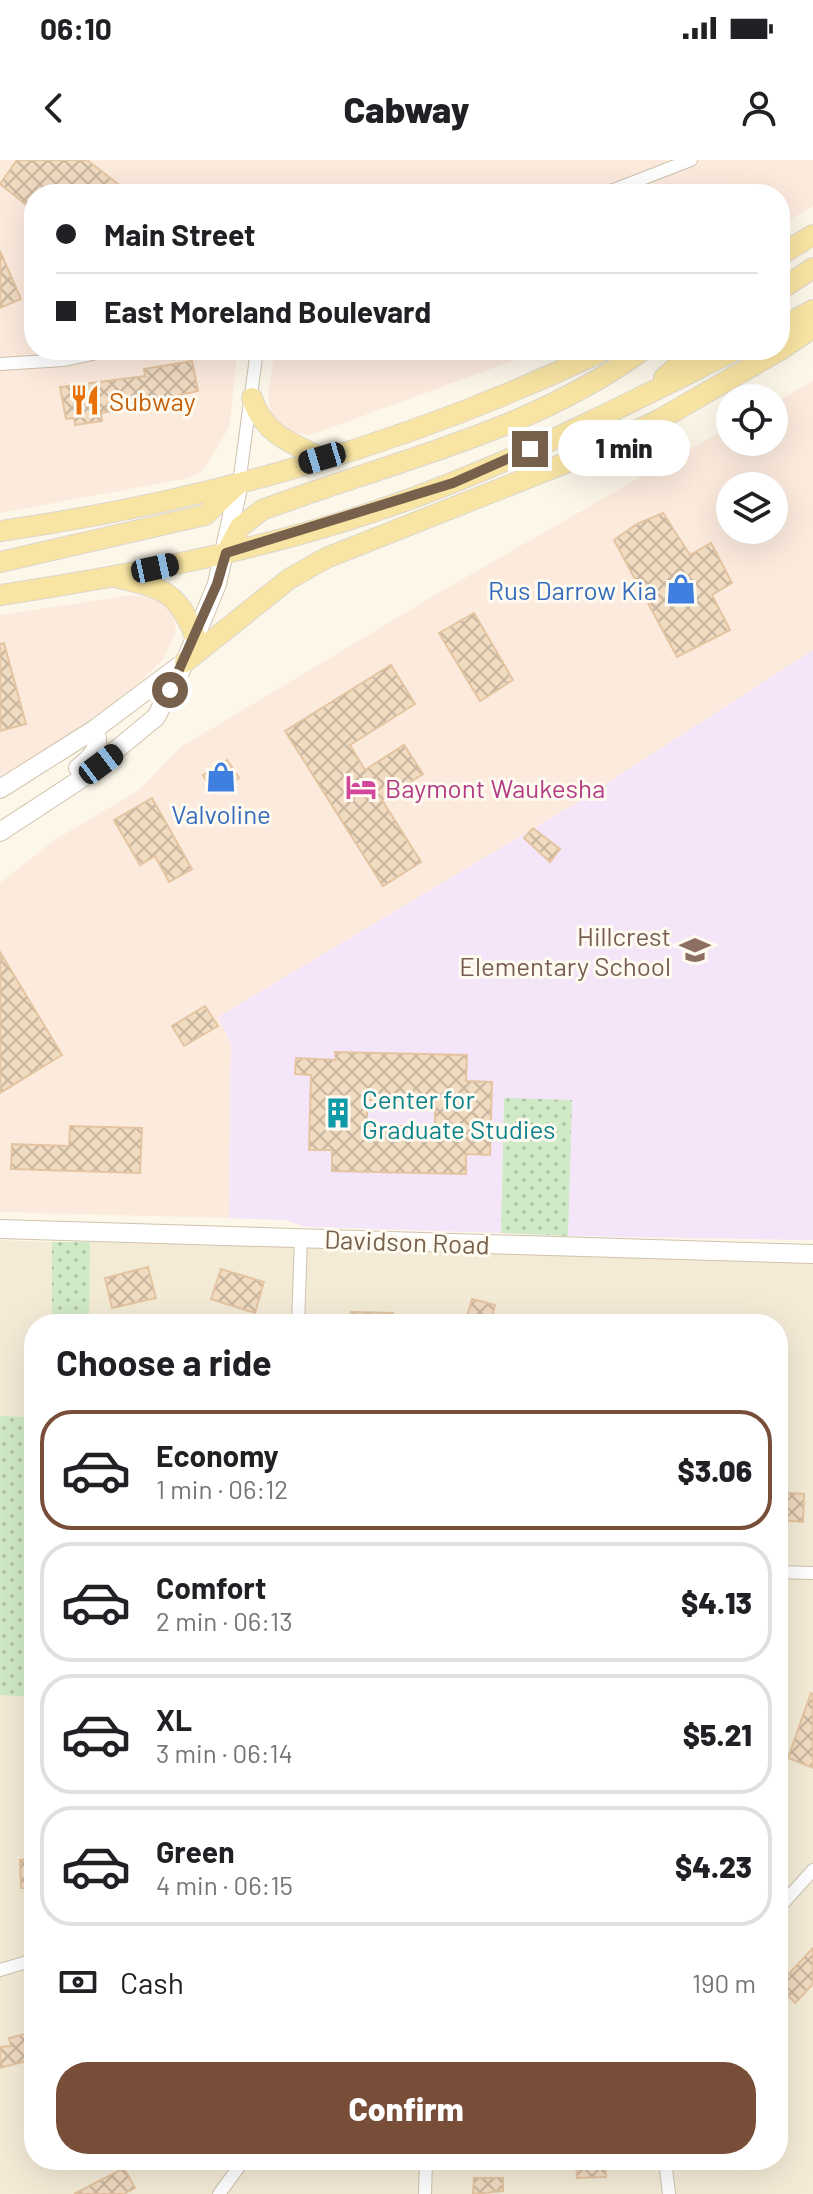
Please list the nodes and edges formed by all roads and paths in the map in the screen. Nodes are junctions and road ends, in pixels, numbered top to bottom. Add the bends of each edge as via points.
1 (691, 160) edge
2 (629, 184) edge
3 (813, 235) edge
4 (790, 249) edge
5 (813, 268) edge
6 (790, 283) edge
7 (813, 310) edge
8 (790, 323) edge
9 (813, 328) edge
10 (790, 343) edge
11 (64, 360) edge
12 (256, 360) edge
13 (581, 360) edge
14 (628, 360) edge
15 (684, 360) edge
16 (716, 360) edge
17 (763, 360) edge
18 (0, 364) edge
19 (646, 394) junction
20 (252, 398) junction
21 (322, 458) junction
22 (239, 484) junction
23 (4, 531) edge
24 (226, 553) junction
25 (0, 562) edge
26 (115, 577) junction
27 (0, 595) edge
28 (195, 636) junction
29 (185, 662) junction
30 (95, 729) junction
31 (0, 789) edge
32 (43, 803) junction
33 (0, 832) edge
34 (0, 1229) edge
35 (301, 1238) junction
36 (813, 1254) edge
37 (298, 1314) edge
38 (788, 1572) edge
39 (813, 1573) edge
40 (813, 1870) edge
41 (788, 1898) edge
42 (24, 1963) edge
43 (0, 1970) edge
44 (237, 2170) edge
45 (426, 2170) edge
46 (666, 2170) edge
47 (219, 2194) edge
48 (425, 2194) edge
49 (669, 2194) edge

1 - 2 street
3 - 4 main road
5 - 6 main road
7 - 8 main road
9 - 10 main road
11 - 18 street
12 - 20 street
13 - 21 main road
14 - 24 main road via 569,398 438,452 262,510 240,527
15 - 19 main road
16 - 19 main road
17 - 29 main road via 659,420 568,462 326,558 289,579
19 - 24 main road via 453,483
20 - 21 main road via 259,419 270,430
20 - 22 street
21 - 22 main road
22 - 23 main road
22 - 24 street
22 - 25 main road via 205,515
24 - 26 main road
24 - 28 street
26 - 27 main road
26 - 28 main road via 171,594
28 - 29 street
29 - 30 street
29 - 32 street via 156,717 121,749
30 - 31 street
30 - 32 street via 95,754 60,779
32 - 33 street
34 - 35 street, Davidson Road
35 - 36 street, Davidson Road
35 - 37 street
38 - 39 street
40 - 41 street
42 - 43 street
44 - 47 street
45 - 48 street
46 - 49 street

